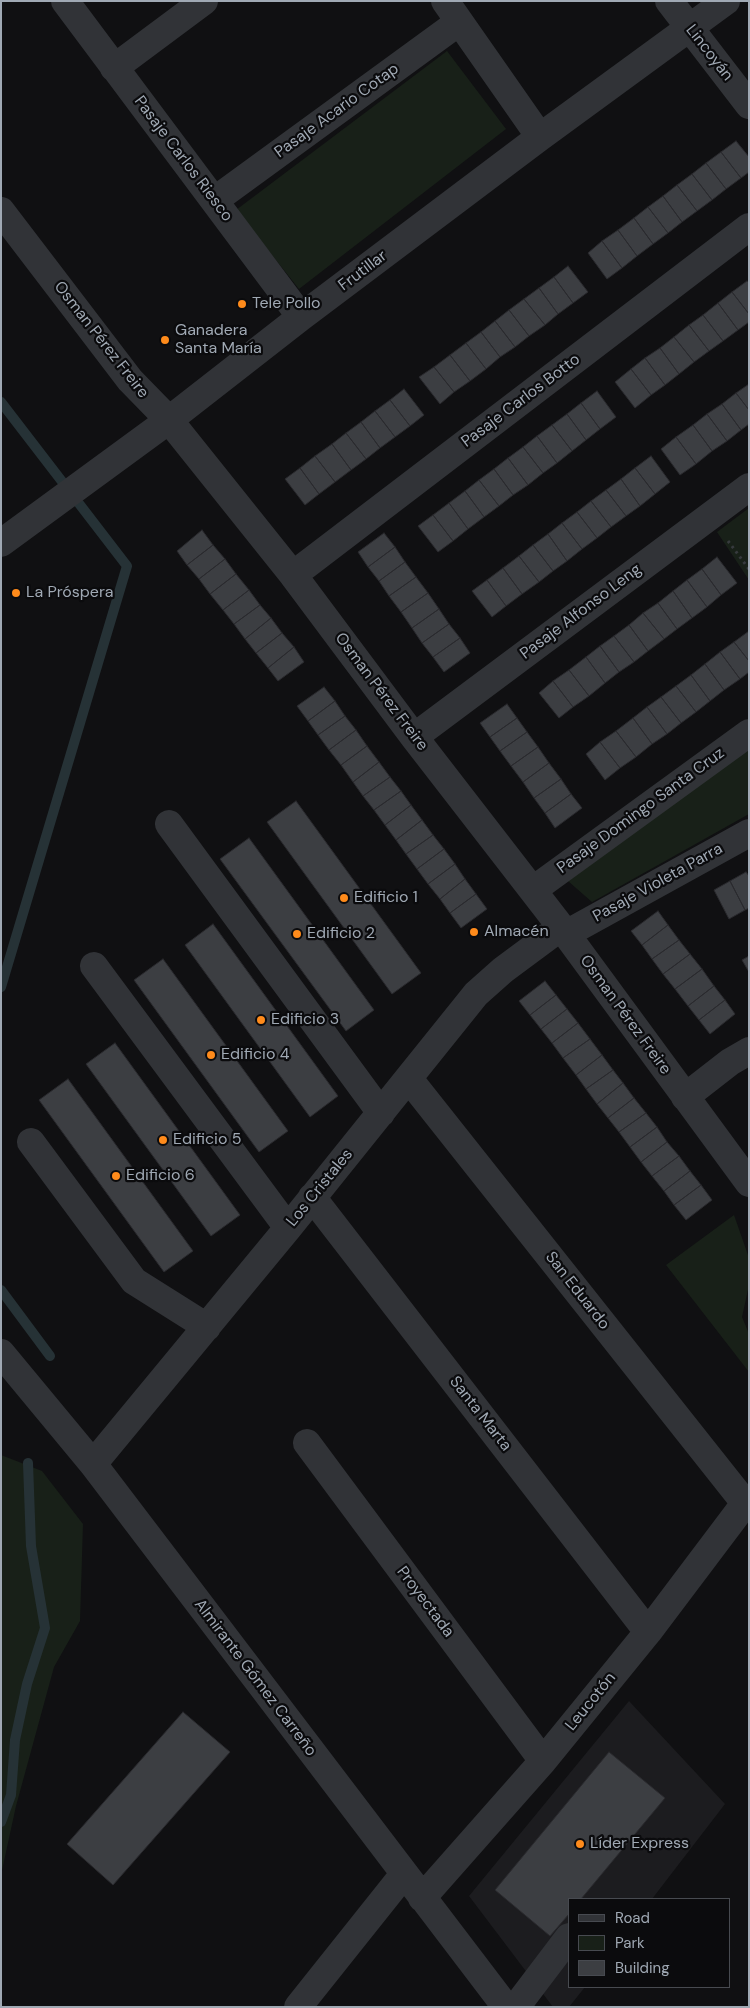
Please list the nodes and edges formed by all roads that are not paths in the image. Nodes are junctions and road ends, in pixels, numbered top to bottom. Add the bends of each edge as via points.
1 (64, 1) edge
2 (204, 1) edge
3 (669, 1) edge
4 (726, 1) edge
5 (452, 12) edge
6 (690, 29) junction
7 (114, 68) junction
8 (749, 105) edge
9 (540, 137) junction
10 (215, 200) junction
11 (1, 211) edge
12 (749, 227) edge
13 (302, 317) junction
14 (169, 420) junction
15 (749, 487) edge
16 (1, 543) edge
17 (294, 575) junction
18 (749, 732) edge
19 (414, 737) junction
20 (169, 824) dead end
21 (749, 833) edge
22 (533, 890) junction
23 (564, 930) junction
24 (94, 966) dead end
25 (749, 1051) edge
26 (409, 1079) junction
27 (685, 1096) junction
28 (381, 1113) junction
29 (30, 1142) dead end
30 (749, 1183) edge
31 (312, 1197) junction
32 (288, 1228) junction
33 (207, 1327) junction
34 (1, 1352) edge
35 (307, 1443) dead end
36 (93, 1464) junction
37 (747, 1500) edge
38 (648, 1632) junction
39 (543, 1761) junction
40 (404, 1874) junction
41 (422, 1898) junction
42 (568, 1938) edge
43 (298, 2007) edge
44 (506, 2007) edge
45 (516, 2007) edge

1 - 7 street, Pasaje Carlos Riesco
2 - 7 street
3 - 6 street, Lincoyán
4 - 6 street, Frutillar
5 - 9 street
5 - 10 street, Pasaje Acario Cotap
6 - 8 street, Lincoyán
6 - 9 street, Frutillar
7 - 10 street, Pasaje Carlos Riesco
9 - 13 street, Frutillar
10 - 13 street, Pasaje Carlos Riesco
11 - 14 street, Osman Pérez Freire via 130,380
12 - 17 street, Pasaje Carlos Botto
13 - 14 street, Frutillar
14 - 16 street, Frutillar
14 - 17 street, Osman Pérez Freire
15 - 19 street, Pasaje Alfonso Leng
17 - 19 street, Osman Pérez Freire
18 - 22 street, Pasaje Domingo Santa Cruz
19 - 22 street, Osman Pérez Freire
20 - 28 street
21 - 23 street, Pasaje Violeta Parra
22 - 23 street, Osman Pérez Freire
23 - 26 street, Los Cristales via 503,970 476,994
23 - 27 street, Osman Pérez Freire
24 - 32 street
25 - 27 street
26 - 28 street, Los Cristales
26 - 37 street, San Eduardo
27 - 30 street, Osman Pérez Freire
28 - 31 street, Los Cristales
29 - 33 street via 134,1281
31 - 32 street, Los Cristales
31 - 38 street, Santa Marta
32 - 33 street, Los Cristales
33 - 36 street, Los Cristales
34 - 36 street, Almirante Gómez Carreño
35 - 39 street, Proyectada
36 - 40 street, Almirante Gómez Carreño
37 - 38 street, Leucotón
38 - 39 street, Leucotón
39 - 41 street, Leucotón
40 - 41 street, Almirante Gómez Carreño
40 - 43 street
41 - 44 street, Almirante Gómez Carreño
42 - 45 street

